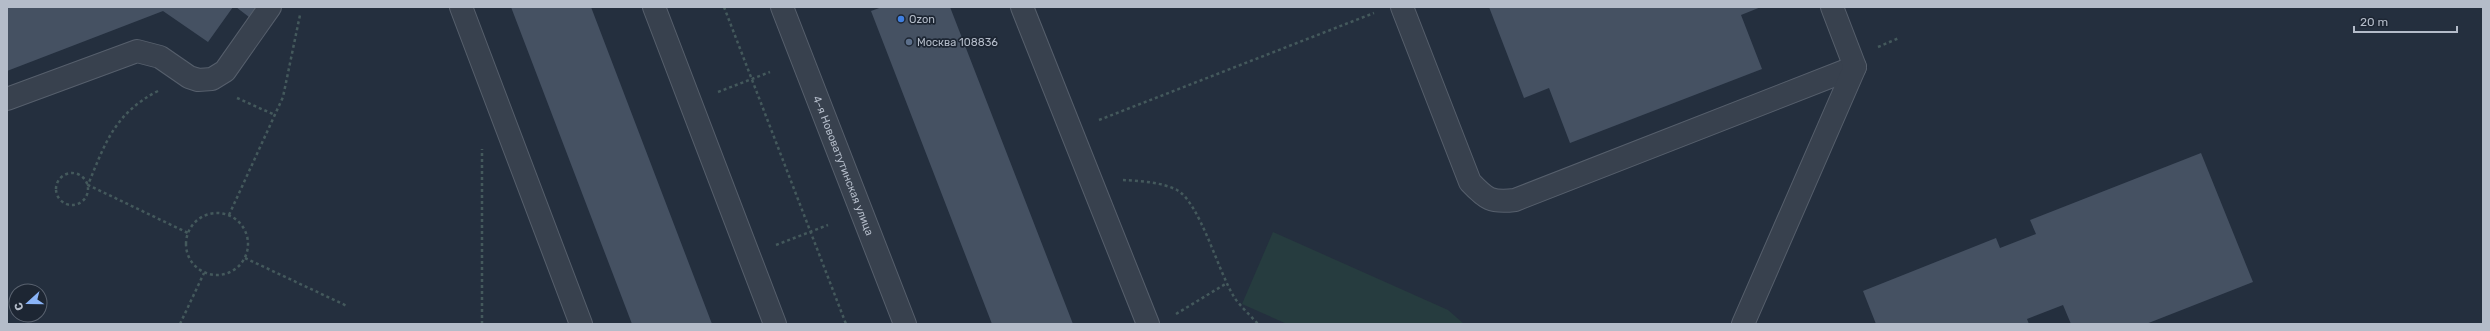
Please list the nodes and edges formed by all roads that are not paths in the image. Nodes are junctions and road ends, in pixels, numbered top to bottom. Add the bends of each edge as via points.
1 (270, 7) edge
2 (461, 7) edge
3 (654, 7) edge
4 (782, 7) edge
5 (1022, 7) edge
6 (1832, 7) edge
7 (1392, 8) edge
8 (1855, 67) junction
9 (7, 99) edge
10 (581, 324) edge
11 (775, 324) edge
12 (905, 324) edge
13 (1148, 324) edge
14 (1743, 324) edge

1 - 9 street via 225,71 212,79 198,80 189,77 160,57 137,51
2 - 10 street
3 - 11 street
4 - 12 street, 4-я Нововатутинская улица
5 - 13 street
6 - 8 street
7 - 8 street via 1470,182 1483,197 1498,202 1515,200
8 - 14 street

